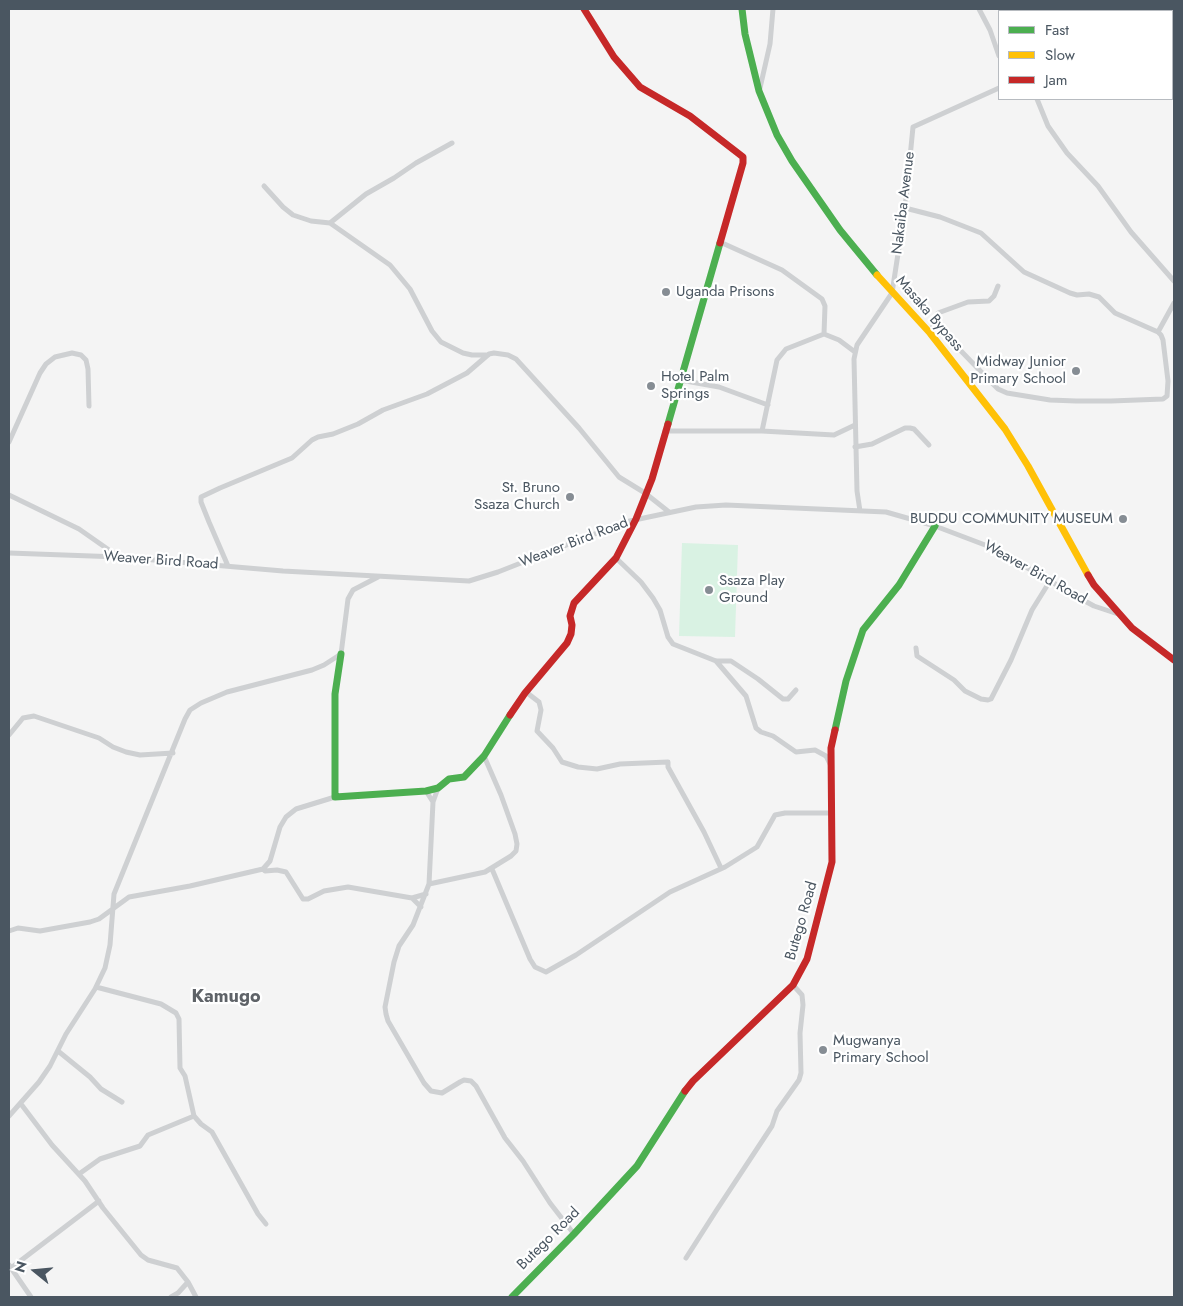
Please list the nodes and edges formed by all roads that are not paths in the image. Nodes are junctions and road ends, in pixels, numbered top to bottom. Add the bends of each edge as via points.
1 (584, 9) edge
2 (742, 9) edge
3 (773, 9) edge
4 (979, 9) edge
5 (1173, 25) edge
6 (1174, 32) edge
7 (998, 53) edge
8 (998, 88) edge
9 (759, 91) junction
10 (1037, 100) edge
11 (452, 143) dead end
12 (264, 186) dead end
13 (905, 208) junction
14 (330, 223) junction
15 (720, 242) junction
16 (1174, 280) edge
17 (998, 286) dead end
18 (892, 293) junction
19 (1174, 303) edge
20 (934, 323) junction
21 (1158, 332) junction
22 (930, 333) junction
23 (824, 334) junction
24 (855, 352) junction
25 (489, 354) junction
26 (680, 380) junction
27 (768, 405) junction
28 (89, 406) dead end
29 (856, 425) junction
30 (665, 431) junction
31 (762, 431) junction
32 (9, 442) edge
33 (929, 445) dead end
34 (856, 447) junction
35 (645, 493) junction
36 (9, 495) edge
37 (860, 511) junction
38 (669, 512) junction
39 (636, 520) junction
40 (935, 526) junction
41 (9, 553) edge
42 (120, 557) junction
43 (616, 558) junction
44 (228, 566) junction
45 (381, 576) junction
46 (1050, 581) junction
47 (1118, 614) junction
48 (916, 648) dead end
49 (341, 654) junction
50 (1174, 660) edge
51 (716, 662) junction
52 (796, 690) dead end
53 (526, 692) junction
54 (9, 735) edge
55 (173, 753) junction
56 (484, 756) junction
57 (830, 764) junction
58 (438, 788) junction
59 (426, 791) junction
60 (335, 797) junction
61 (434, 802) junction
62 (831, 813) junction
63 (721, 868) junction
64 (263, 869) junction
65 (492, 869) junction
66 (430, 884) junction
67 (426, 894) junction
68 (412, 898) junction
69 (420, 907) junction
70 (112, 911) junction
71 (9, 931) edge
72 (793, 984) junction
73 (96, 987) junction
74 (58, 1051) junction
75 (122, 1102) dead end
76 (20, 1104) junction
77 (9, 1116) edge
78 (194, 1116) junction
79 (79, 1174) junction
80 (99, 1201) junction
81 (266, 1224) dead end
82 (574, 1234) junction
83 (686, 1258) dead end
84 (10, 1267) edge
85 (188, 1282) junction
86 (31, 1297) edge
87 (171, 1297) edge
88 (196, 1297) edge
89 (512, 1297) edge

1 - 15 main road via 614,57 640,86 690,116 743,157
2 - 9 main road, Masaka Bypass
3 - 9 street via 770,44
4 - 7 street
5 - 6 street
8 - 13 street, Nakaiba Avenue via 913,127
9 - 18 main road, Masaka Bypass via 777,136 792,161 840,230
10 - 16 street via 1048,126 1067,153
11 - 14 street via 366,194
12 - 14 street via 293,215
13 - 18 street, Nakaiba Avenue
13 - 21 street via 981,233 1024,272 1070,294 1099,297 1115,312
14 - 25 street via 390,265 410,289 441,342 463,353
15 - 23 street via 782,270 822,299 825,306
15 - 26 main road
17 - 20 street via 992,299 944,310 938,313
18 - 22 main road, Masaka Bypass
18 - 24 street, Nakaiba Avenue
19 - 21 street
20 - 21 street via 998,388 1007,393 1050,400 1111,402 1166,398 1168,381 1163,340
20 - 22 street
22 - 47 main road, Masaka Bypass via 1005,429 1080,564
23 - 24 street
23 - 27 street via 781,354
24 - 29 street, Nakaiba Avenue
25 - 35 street via 500,353 516,359 619,477
25 - 44 street via 467,373 427,394 312,440 292,458 202,497 201,502
26 - 27 street via 719,387
26 - 30 main road
27 - 31 street
28 - 32 street via 86,360 81,355 72,354 55,357 40,372
29 - 31 street via 834,435
29 - 34 street, Nakaiba Avenue
30 - 31 street
30 - 35 main road
33 - 34 street via 914,429 906,428 872,444
34 - 37 street, Nakaiba Avenue
35 - 38 street
35 - 39 main road
36 - 42 street via 79,530
37 - 38 street, Weaver Bird Road via 726,505
37 - 40 street, Weaver Bird Road via 894,514
38 - 39 street, Weaver Bird Road
39 - 43 main road
39 - 45 street, Weaver Bird Road via 469,581
40 - 46 street, Weaver Bird Road via 993,548
40 - 57 main road, Butego Road via 899,585 863,630 846,681
41 - 42 street, Weaver Bird Road
42 - 44 street, Weaver Bird Road
43 - 51 street via 653,598 670,641
43 - 53 main road via 574,603 567,643
44 - 45 street, Weaver Bird Road
45 - 49 street via 353,590 348,599
46 - 47 street, Weaver Bird Road via 1094,606
46 - 48 street via 1032,610 991,699 981,699 965,691 917,656
47 - 50 main road, Masaka Bypass
49 - 55 street via 312,670 201,702 190,710
49 - 60 main road via 335,694
51 - 52 street via 731,661 783,699 788,699
51 - 57 street via 746,696 760,732 773,736 796,752 815,750 826,756
53 - 56 main road
53 - 63 street via 539,702 541,710 537,731 554,748 562,762 597,769 620,764 668,762
54 - 55 street via 23,718 34,716 99,738 126,752
55 - 70 street via 114,894
56 - 58 main road via 464,777 449,779
56 - 65 street via 501,795 516,844 516,852
57 - 62 main road, Butego Road
58 - 59 main road
58 - 61 street
59 - 60 main road
59 - 61 street
60 - 64 street via 296,809 286,818 270,861
61 - 66 street
62 - 63 street via 775,815 757,847
62 - 72 main road, Butego Road via 832,862 807,959
63 - 65 street via 670,892 546,972 535,967 530,959
64 - 68 street via 286,872 303,899 343,886
64 - 70 street via 129,897
65 - 66 street
66 - 67 street
67 - 68 street
67 - 69 street
68 - 69 street
69 - 82 street via 394,962 385,1008 388,1021 431,1091 442,1093 464,1080 476,1086 505,1138
70 - 71 street via 100,920 72,926
70 - 73 street via 110,945 105,968
72 - 82 main road, Butego Road via 693,1081 637,1166
72 - 83 street via 802,995 803,1004 799,1080
73 - 74 street
73 - 78 street via 161,1004 176,1013 179,1019 180,1068 186,1076
74 - 75 street via 101,1089
74 - 76 street
76 - 77 street
76 - 79 street
78 - 79 street via 148,1135 140,1146 100,1159
78 - 81 street via 212,1132
79 - 80 street
80 - 84 street
80 - 85 street via 141,1255 176,1268
82 - 89 main road, Butego Road
84 - 86 street
85 - 87 street
85 - 88 street

